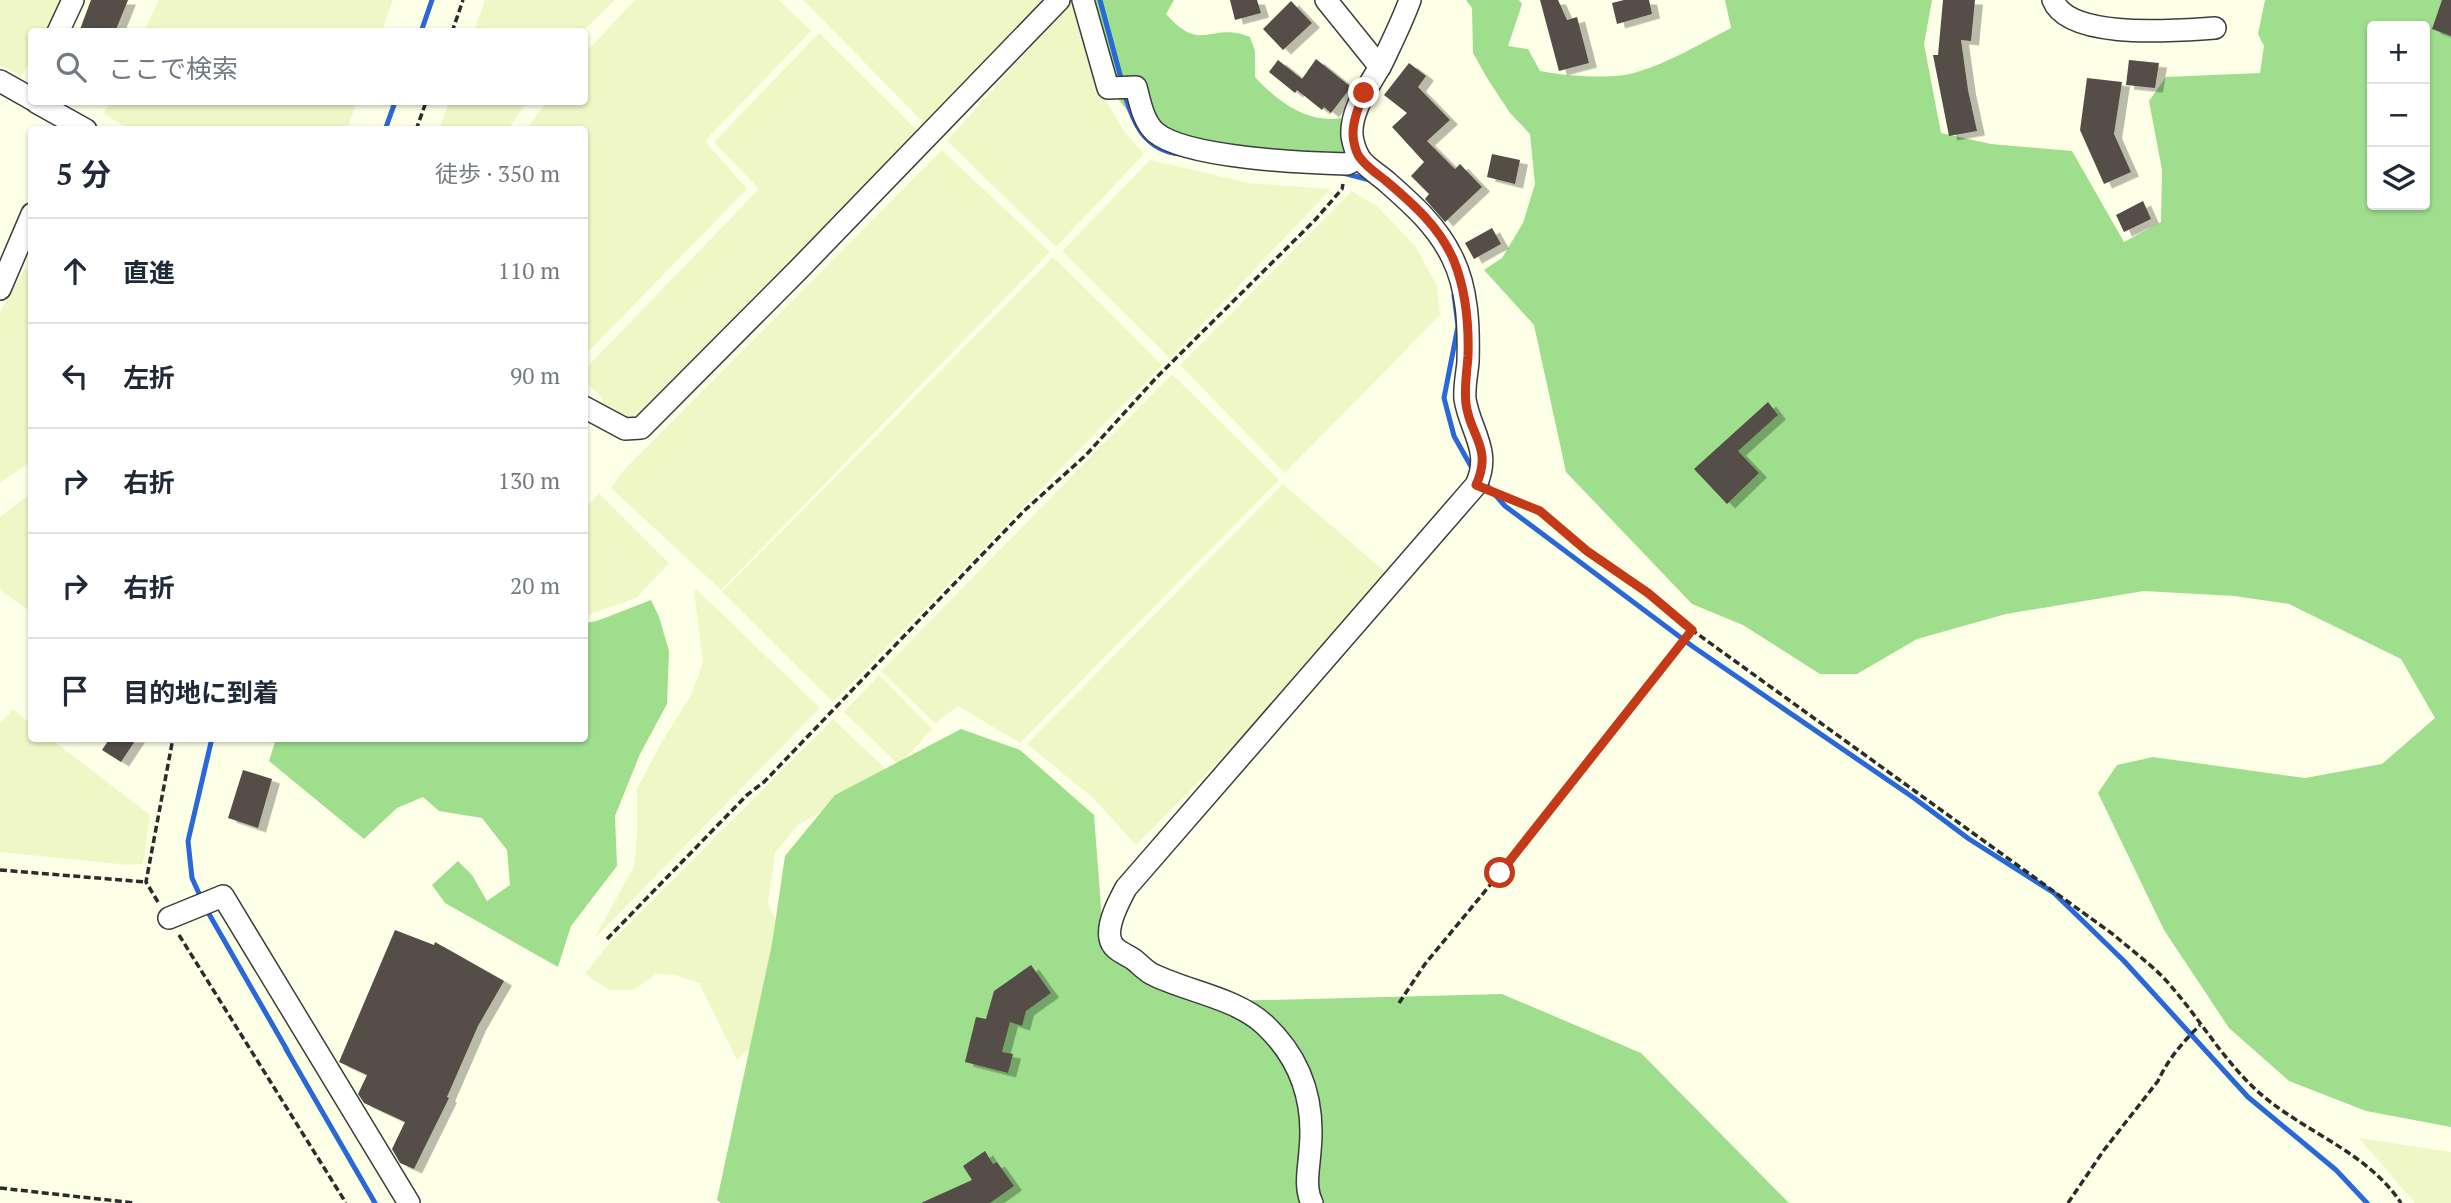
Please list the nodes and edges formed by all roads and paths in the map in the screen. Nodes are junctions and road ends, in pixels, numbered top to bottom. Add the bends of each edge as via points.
1 (73, 0) edge
2 (463, 0) edge
3 (1059, 0) edge
4 (1083, 0) edge
5 (1326, 0) edge
6 (1410, 0) edge
7 (2053, 0) edge
8 (60, 28) edge
9 (453, 28) edge
10 (2215, 28) dead end
11 (1380, 67) junction
12 (0, 81) edge
13 (28, 94) edge
14 (44, 105) edge
15 (425, 105) edge
16 (73, 126) edge
17 (417, 126) edge
18 (1359, 158) junction
19 (1342, 189) dead end
20 (28, 223) edge
21 (0, 289) edge
22 (588, 409) edge
23 (1476, 485) junction
24 (1692, 630) junction
25 (172, 742) edge
26 (0, 870) edge
27 (146, 882) junction
28 (169, 918) junction
29 (607, 939) dead end
30 (1399, 1003) dead end
31 (2200, 1025) junction
32 (0, 1188) edge
33 (135, 1203) edge
34 (345, 1203) edge
35 (409, 1203) edge
36 (1312, 1203) edge
37 (2068, 1203) edge
38 (2401, 1203) edge

1 - 8 street
2 - 9 path
3 - 22 street via 641,428 625,429
4 - 18 street via 1108,88 1136,87 1143,115 1155,132 1186,148 1255,158 1347,164
5 - 11 street
6 - 11 street
7 - 10 street via 2072,18 2102,29
11 - 18 street via 1356,116 1352,136
12 - 13 street
14 - 16 street
15 - 17 path
18 - 23 street via 1438,232 1454,260 1468,313 1467,411 1483,460
19 - 29 path
20 - 21 street
23 - 24 path via 1540,511
23 - 36 street via 1126,888 1112,920 1110,938 1116,949 1151,974 1248,1012 1282,1043 1299,1069 1309,1100 1308,1195
24 - 30 path via 1425,964
24 - 31 path via 2114,935 2169,984
25 - 27 path
26 - 27 path
27 - 28 path
28 - 34 path
28 - 35 street via 223,895
31 - 37 path via 2184,1040
31 - 38 path via 2254,1088 2298,1123 2373,1169
32 - 33 path

